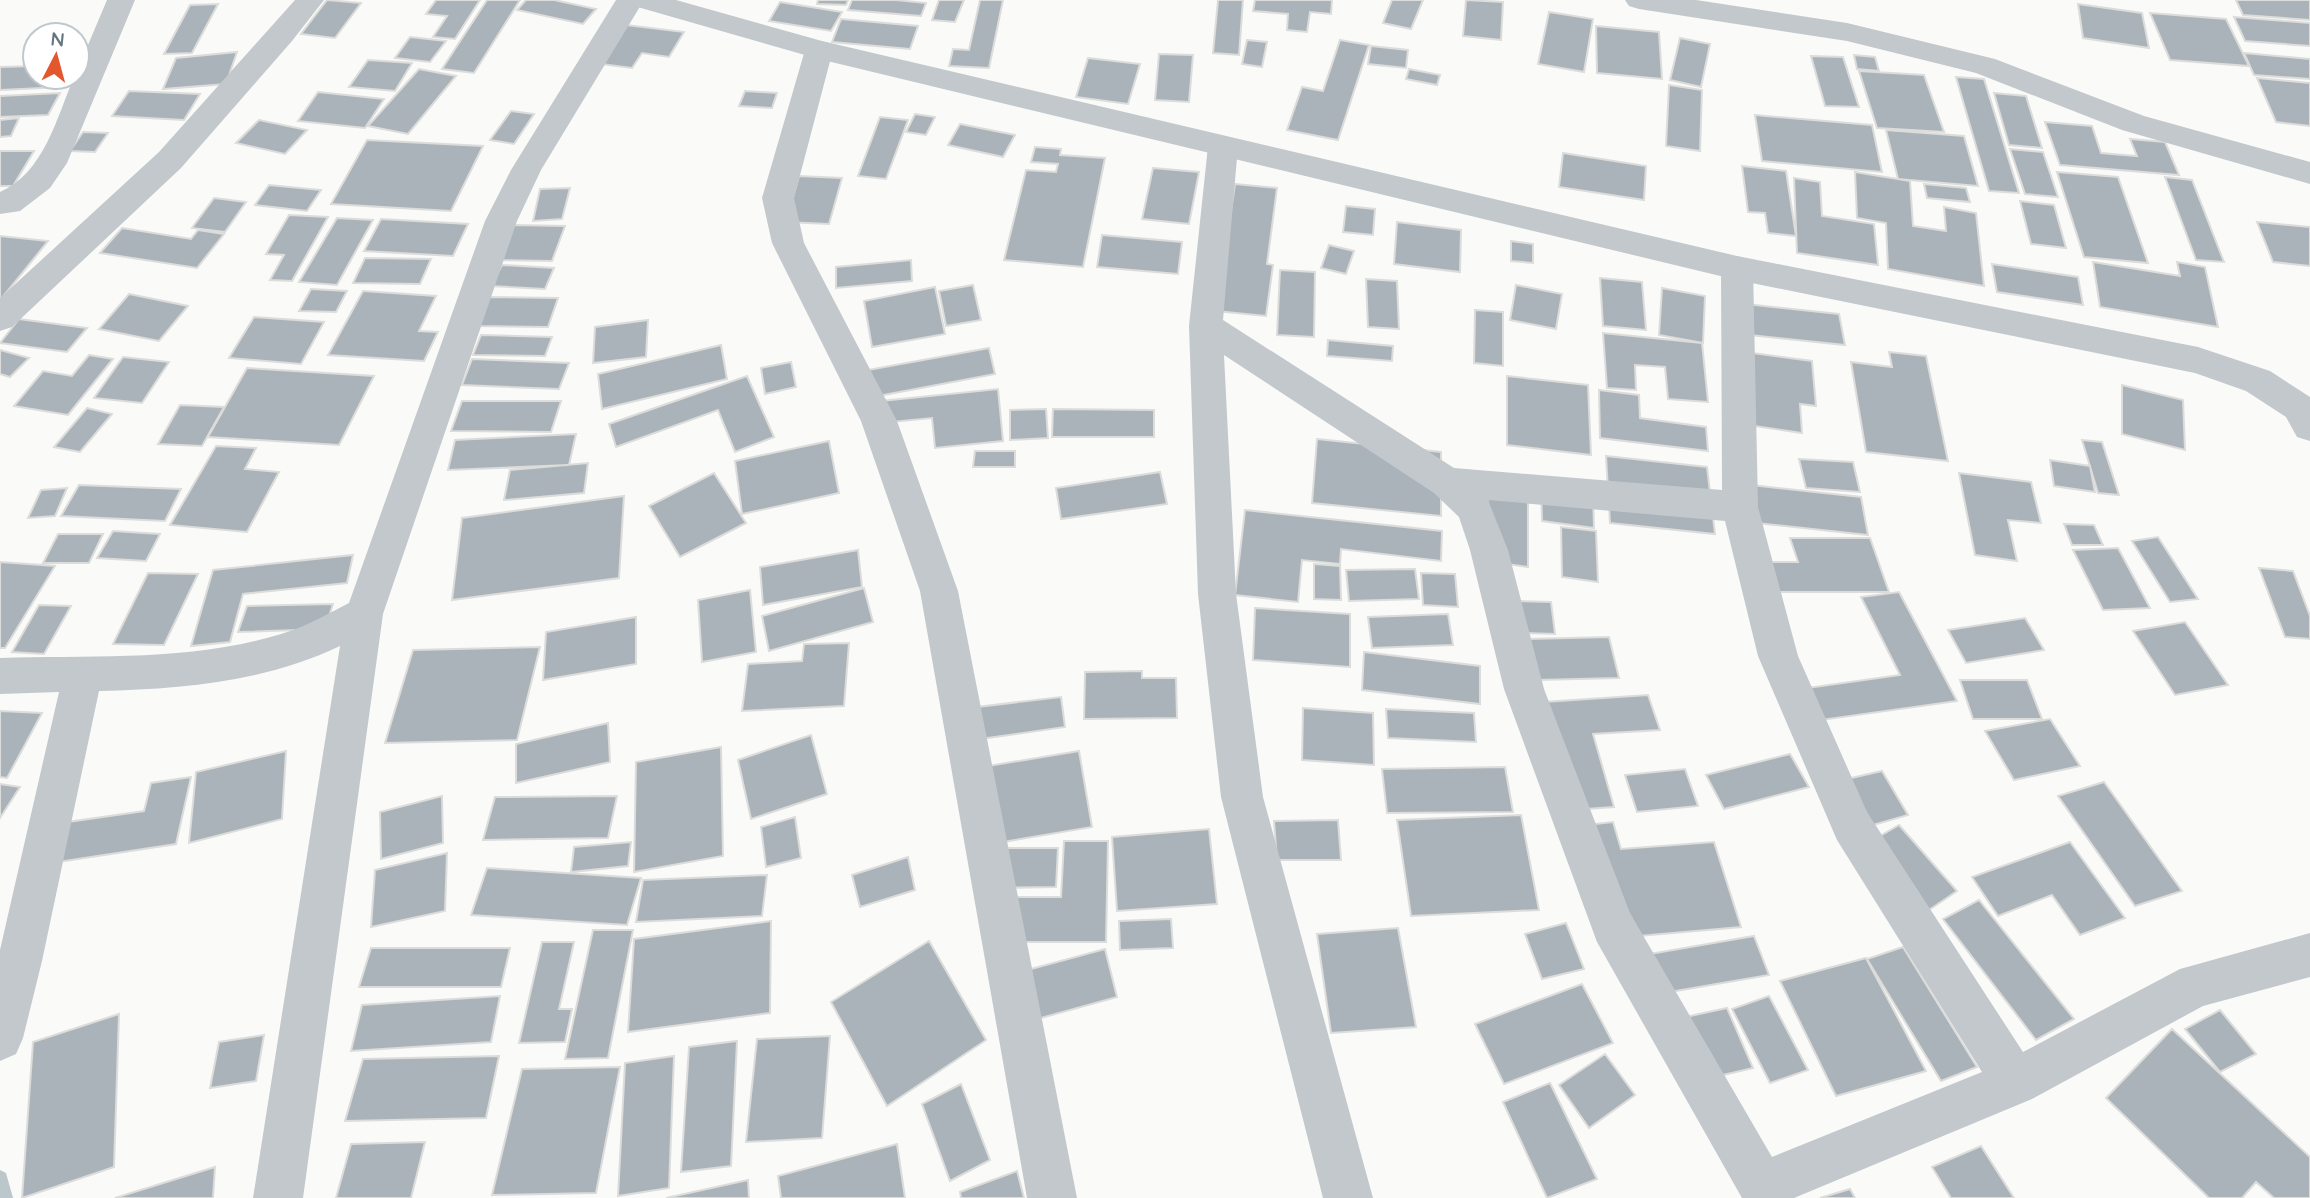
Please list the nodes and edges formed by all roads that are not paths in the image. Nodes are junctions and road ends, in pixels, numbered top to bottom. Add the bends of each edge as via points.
1 (121, 0) edge
2 (310, 0) edge
3 (631, 0) edge
4 (644, 0) edge
5 (1639, 0) edge
6 (1679, 3) edge
7 (819, 50) junction
8 (1223, 146) junction
9 (2310, 173) edge
10 (0, 203) edge
11 (1737, 268) junction
12 (0, 318) edge
13 (1206, 326) junction
14 (2306, 412) edge
15 (1447, 482) junction
16 (1740, 507) junction
17 (364, 614) junction
18 (83, 672) junction
19 (0, 676) edge
20 (2310, 955) edge
21 (0, 1038) edge
22 (2015, 1082) junction
23 (1766, 1192) edge
24 (278, 1198) edge
25 (1052, 1198) edge
26 (1348, 1198) edge

1 - 10 street via 57,156 39,180 9,203
2 - 12 street via 170,160
3 - 17 street via 526,170 501,220
4 - 7 street
5 - 6 street
6 - 9 street via 1847,32 1985,66 2133,123
7 - 8 street
7 - 25 street via 778,198 788,243 879,421 939,591
8 - 11 street
8 - 13 street
11 - 14 street via 2198,360 2258,381
11 - 16 street
13 - 15 street
13 - 26 street via 1217,594 1241,797
15 - 16 street
15 - 23 street via 1474,509 1524,689 1613,926
16 - 22 street via 1778,656 1852,826
17 - 18 street via 303,644 241,660 168,671
17 - 24 street
18 - 19 street
18 - 21 street
20 - 22 street via 2196,985
22 - 23 street

